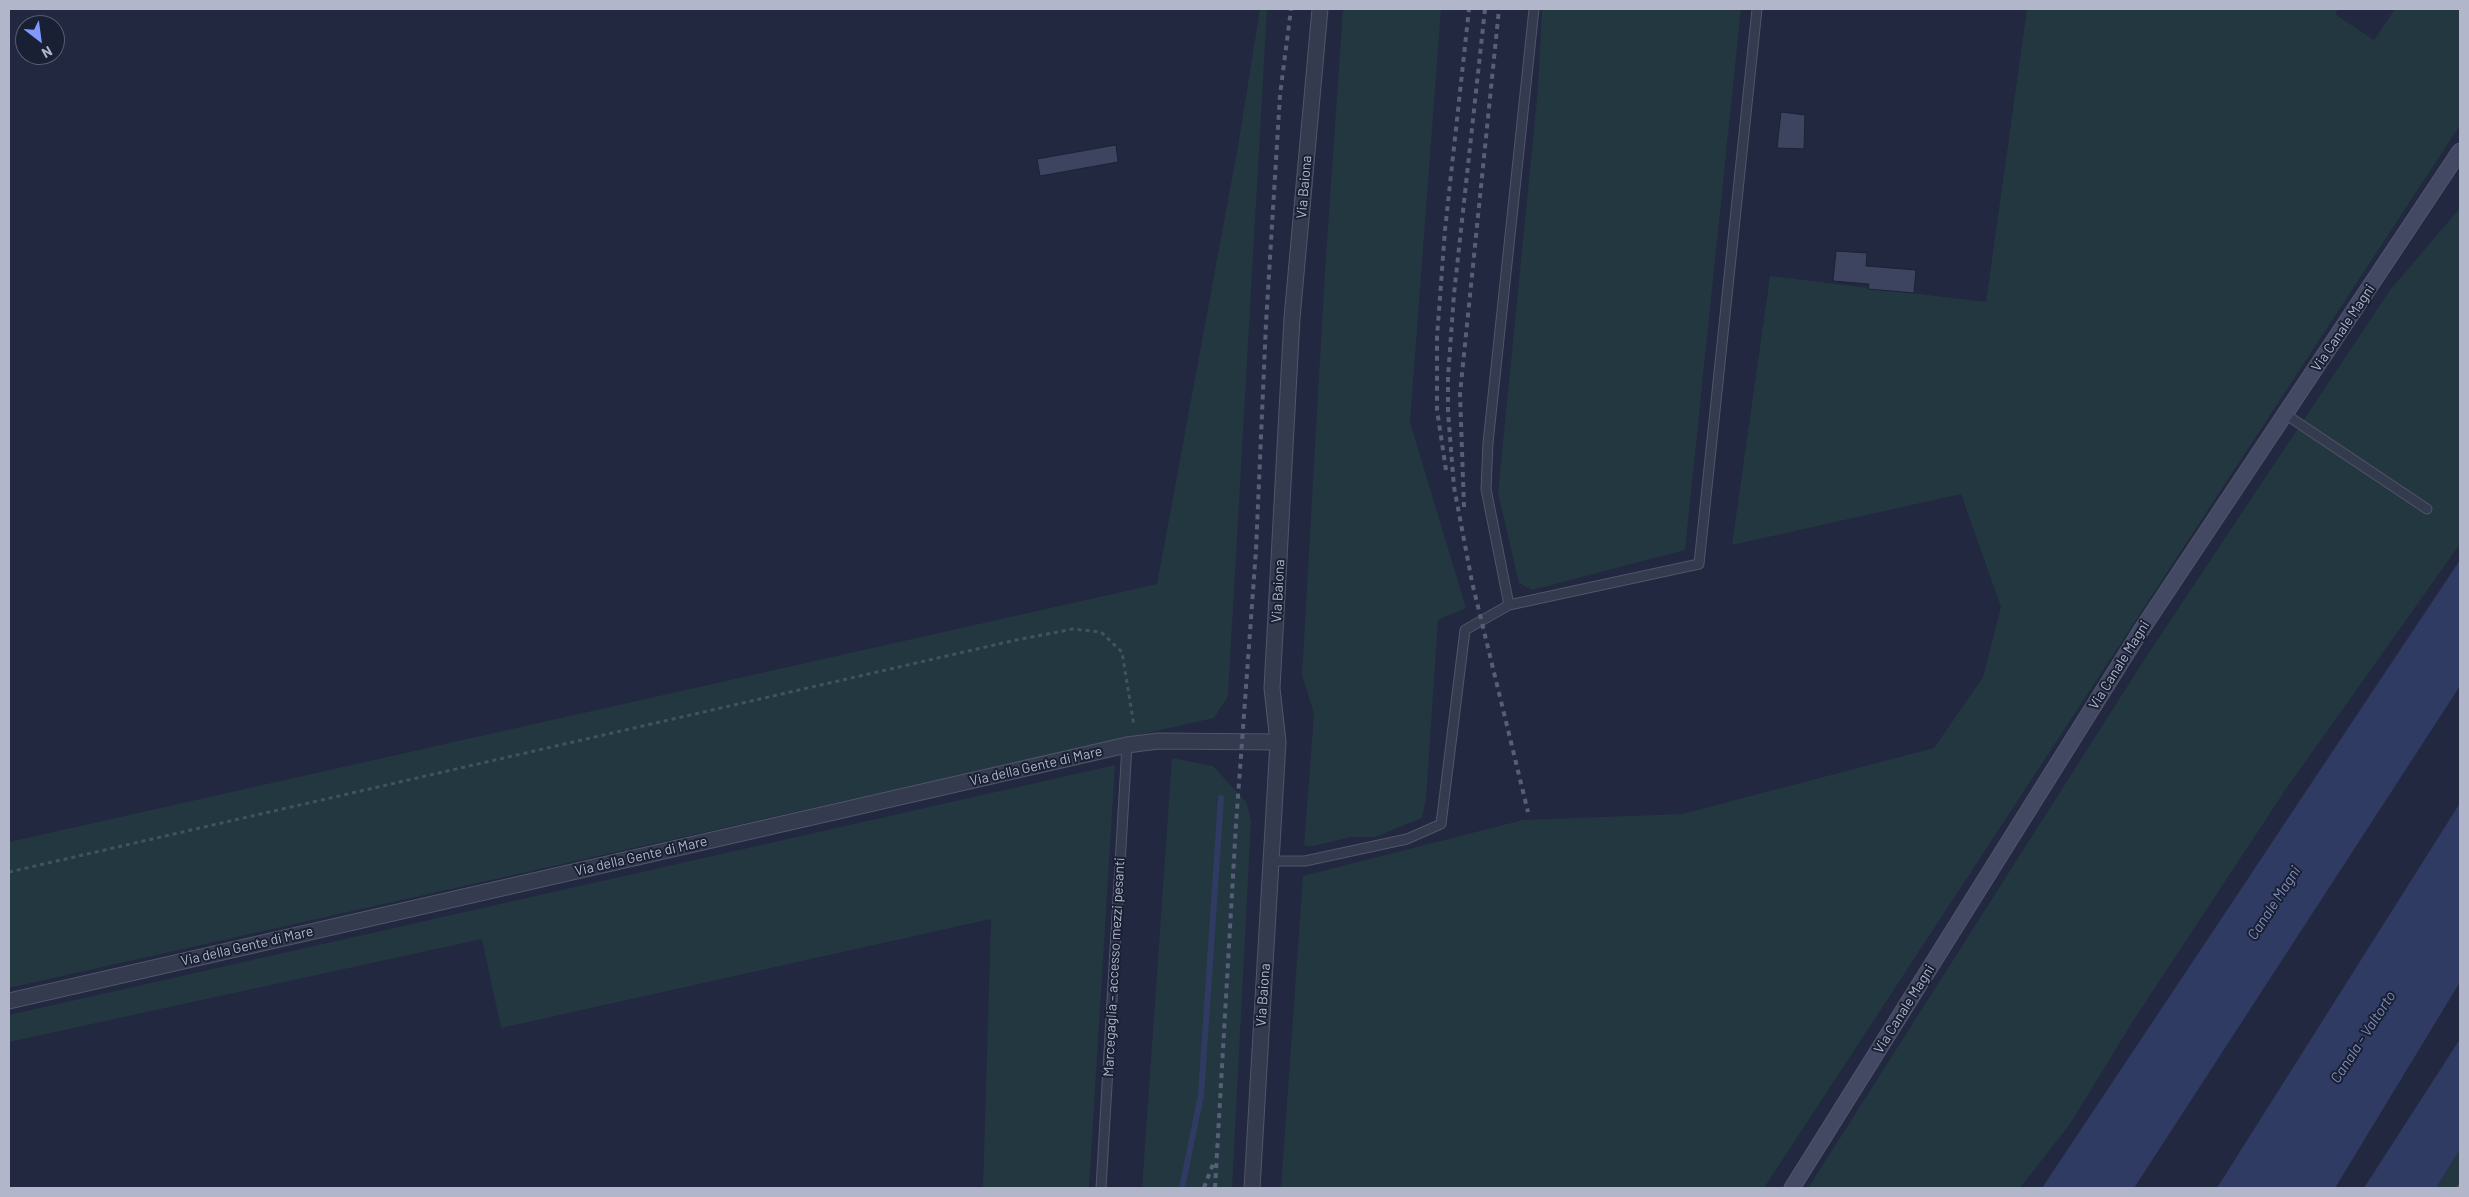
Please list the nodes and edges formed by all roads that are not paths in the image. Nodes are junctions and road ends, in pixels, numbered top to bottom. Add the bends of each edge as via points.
1 (1320, 9) edge
2 (1534, 9) edge
3 (1757, 9) edge
4 (2460, 151) edge
5 (2285, 414) junction
6 (2428, 508) dead end
7 (1509, 605) junction
8 (1278, 742) junction
9 (1132, 744) junction
10 (1271, 861) junction
11 (9, 1001) edge
12 (1251, 1184) edge
13 (1101, 1188) edge
14 (1792, 1188) edge

1 - 8 street, Via Baiona via 1292,318 1272,688
2 - 7 lane via 1486,480
3 - 7 lane via 1699,564
4 - 5 main road, Via Canale Magni
5 - 6 lane
5 - 14 main road, Via Canale Magni via 2140,632
7 - 10 lane via 1465,630 1440,824 1407,839 1305,860
8 - 9 street, Via della Gente di Mare
8 - 10 street, Via Baiona
9 - 11 street, Via della Gente di Mare
9 - 13 lane, Marcegaglia - accesso mezzi pesanti
10 - 12 street, Via Baiona

